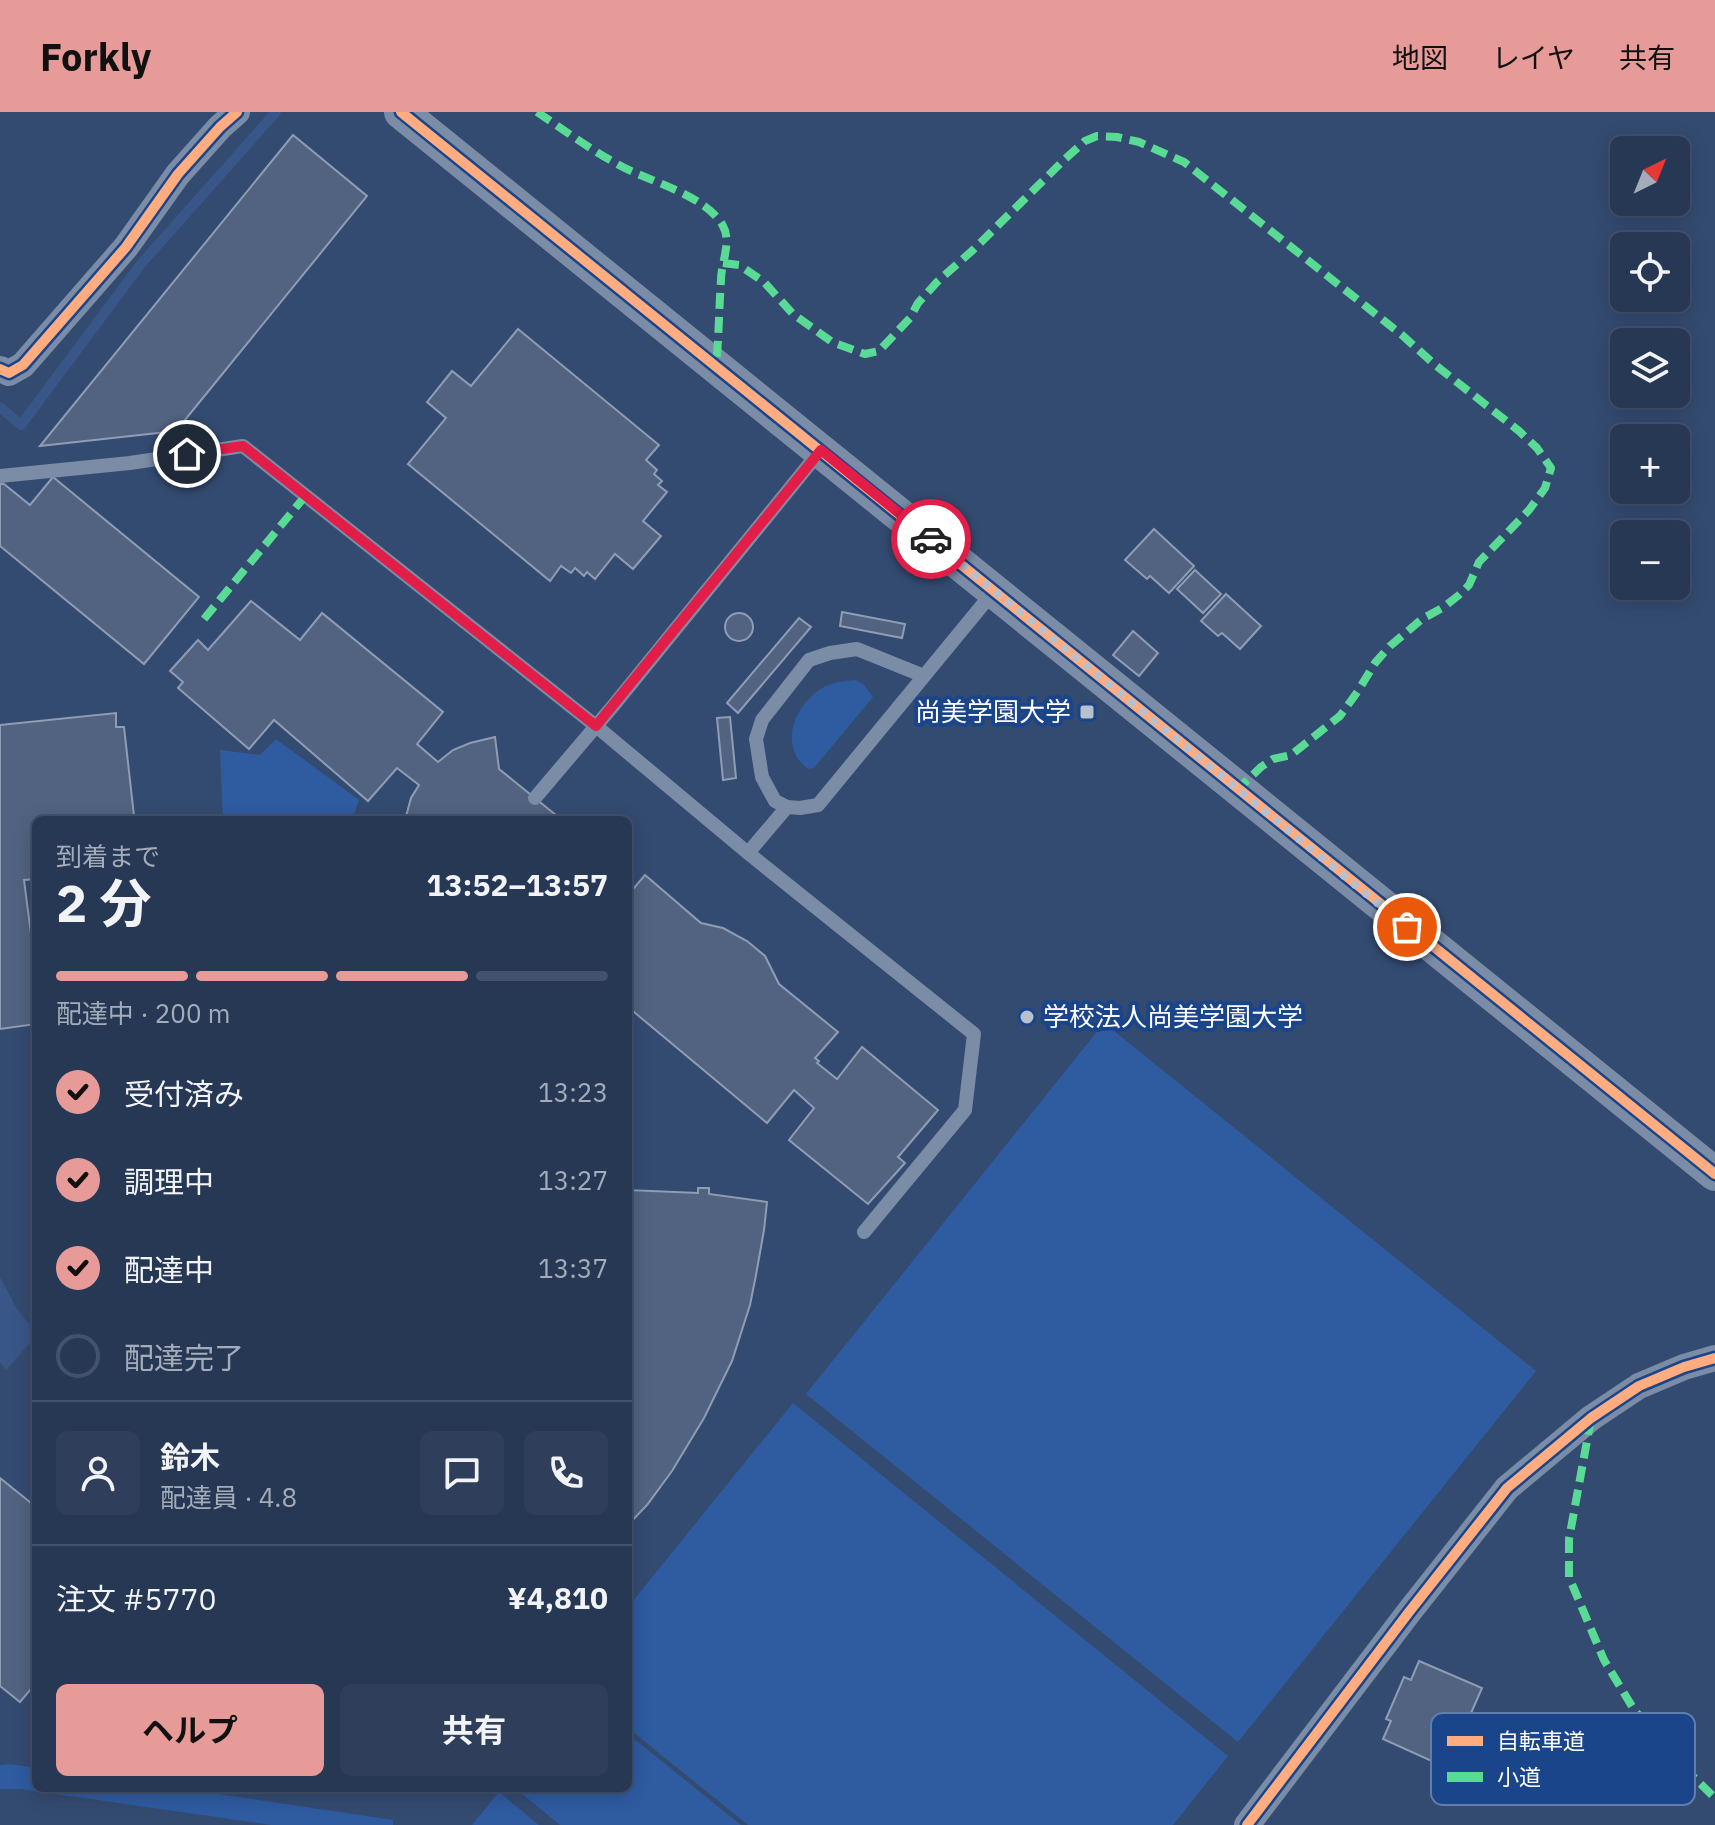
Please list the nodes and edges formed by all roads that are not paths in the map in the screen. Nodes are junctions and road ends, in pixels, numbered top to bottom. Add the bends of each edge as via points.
1 (237, 112) edge
2 (401, 112) edge
3 (0, 369) edge
4 (821, 450) junction
5 (0, 476) edge
6 (994, 591) junction
7 (924, 676) junction
8 (596, 726) junction
9 (535, 798) dead end
10 (787, 807) junction
11 (748, 853) junction
12 (1715, 1174) edge
13 (864, 1232) dead end
14 (1715, 1358) edge
15 (1247, 1825) edge

1 - 3 street via 178,174 126,247 23,365 9,373
2 - 4 street
4 - 6 street
4 - 8 lane
5 - 8 lane via 243,446
6 - 7 lane
6 - 12 street
7 - 10 lane via 818,805
7 - 10 lane via 857,649 809,660 762,720 756,739 762,777 775,801
8 - 9 lane
8 - 11 lane
10 - 11 lane
11 - 13 lane via 974,1034 965,1110
14 - 15 street via 1639,1386 1591,1418 1507,1488

